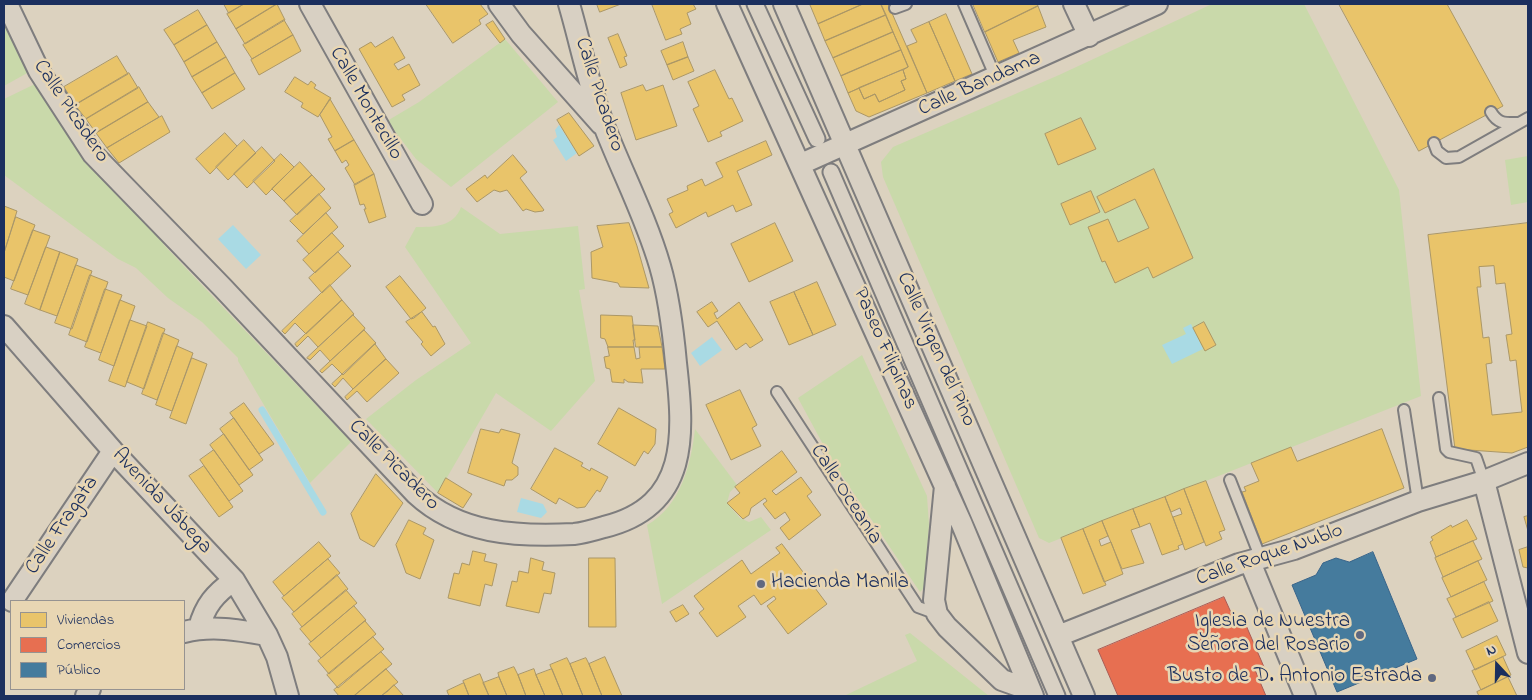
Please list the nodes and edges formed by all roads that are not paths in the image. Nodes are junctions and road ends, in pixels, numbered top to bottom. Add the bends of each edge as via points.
1 (7, 4) edge
2 (310, 4) edge
3 (498, 4) edge
4 (569, 4) edge
5 (727, 4) edge
6 (755, 4) edge
7 (784, 4) edge
8 (906, 4) edge
9 (964, 4) edge
10 (1074, 4) edge
11 (1157, 4) edge
12 (895, 8) dead end
13 (1089, 36) junction
14 (996, 78) junction
15 (1491, 112) dead end
16 (1528, 118) edge
17 (1518, 123) junction
18 (604, 127) junction
19 (816, 139) dead end
20 (1434, 143) dead end
21 (846, 145) junction
22 (801, 164) junction
23 (831, 172) dead end
24 (422, 204) dead end
25 (4, 326) edge
26 (777, 392) dead end
27 (1440, 398) dead end
28 (1404, 410) dead end
29 (113, 451) junction
30 (1528, 463) edge
31 (1230, 480) dead end
32 (1484, 481) junction
33 (946, 486) junction
34 (1418, 501) junction
35 (1256, 560) junction
36 (234, 580) junction
37 (13, 600) edge
38 (937, 614) junction
39 (192, 630) edge
40 (267, 635) junction
41 (1058, 636) junction
42 (1528, 652) edge
43 (1027, 694) edge
44 (288, 696) edge
45 (1057, 696) edge
46 (1084, 696) edge
47 (1305, 696) edge

1 - 18 street, Calle Picadero via 39,71 93,154 416,494 442,515 468,526 536,535 577,534 620,523 652,506 667,487 676,465 681,402 667,294 636,198
2 - 24 street, Calle Montecillo
3 - 18 street via 520,34
4 - 18 street, Calle Picadero
5 - 22 street, Paseo Filipinas
6 - 19 street
7 - 21 street, Calle Virgen del Pino
8 - 12 lane
9 - 14 lane
10 - 13 street
11 - 13 street, Calle Bandama
13 - 14 street, Calle Bandama
14 - 21 street, Calle Bandama
15 - 17 lane via 1495,120 1502,123
16 - 17 lane
17 - 20 lane via 1459,157 1446,158 1437,152
21 - 22 street, Calle Bandama
21 - 41 street, Calle Virgen del Pino
22 - 33 street, Paseo Filipinas
23 - 45 street
25 - 29 street, Avenida Jábega
26 - 38 lane, Calle Oceanía via 918,607
27 - 32 lane via 1446,449 1476,458
28 - 34 lane
29 - 36 street, Avenida Jábega
29 - 37 street, Calle Fragata
30 - 32 street, Calle Roque Nublo
31 - 35 lane
32 - 34 street, Calle Roque Nublo
32 - 42 street
33 - 38 street via 934,600
33 - 43 street, Paseo Filipinas
34 - 35 street, Calle Roque Nublo via 1294,549
35 - 41 street, Calle Roque Nublo
35 - 47 street
36 - 39 street via 215,594
36 - 40 street, Avenida Jábega
38 - 43 street, Calle Oceanía via 1002,680
39 - 40 street via 232,629
40 - 44 street, Avenida Jábega
41 - 46 street, Calle Virgen del Pino

